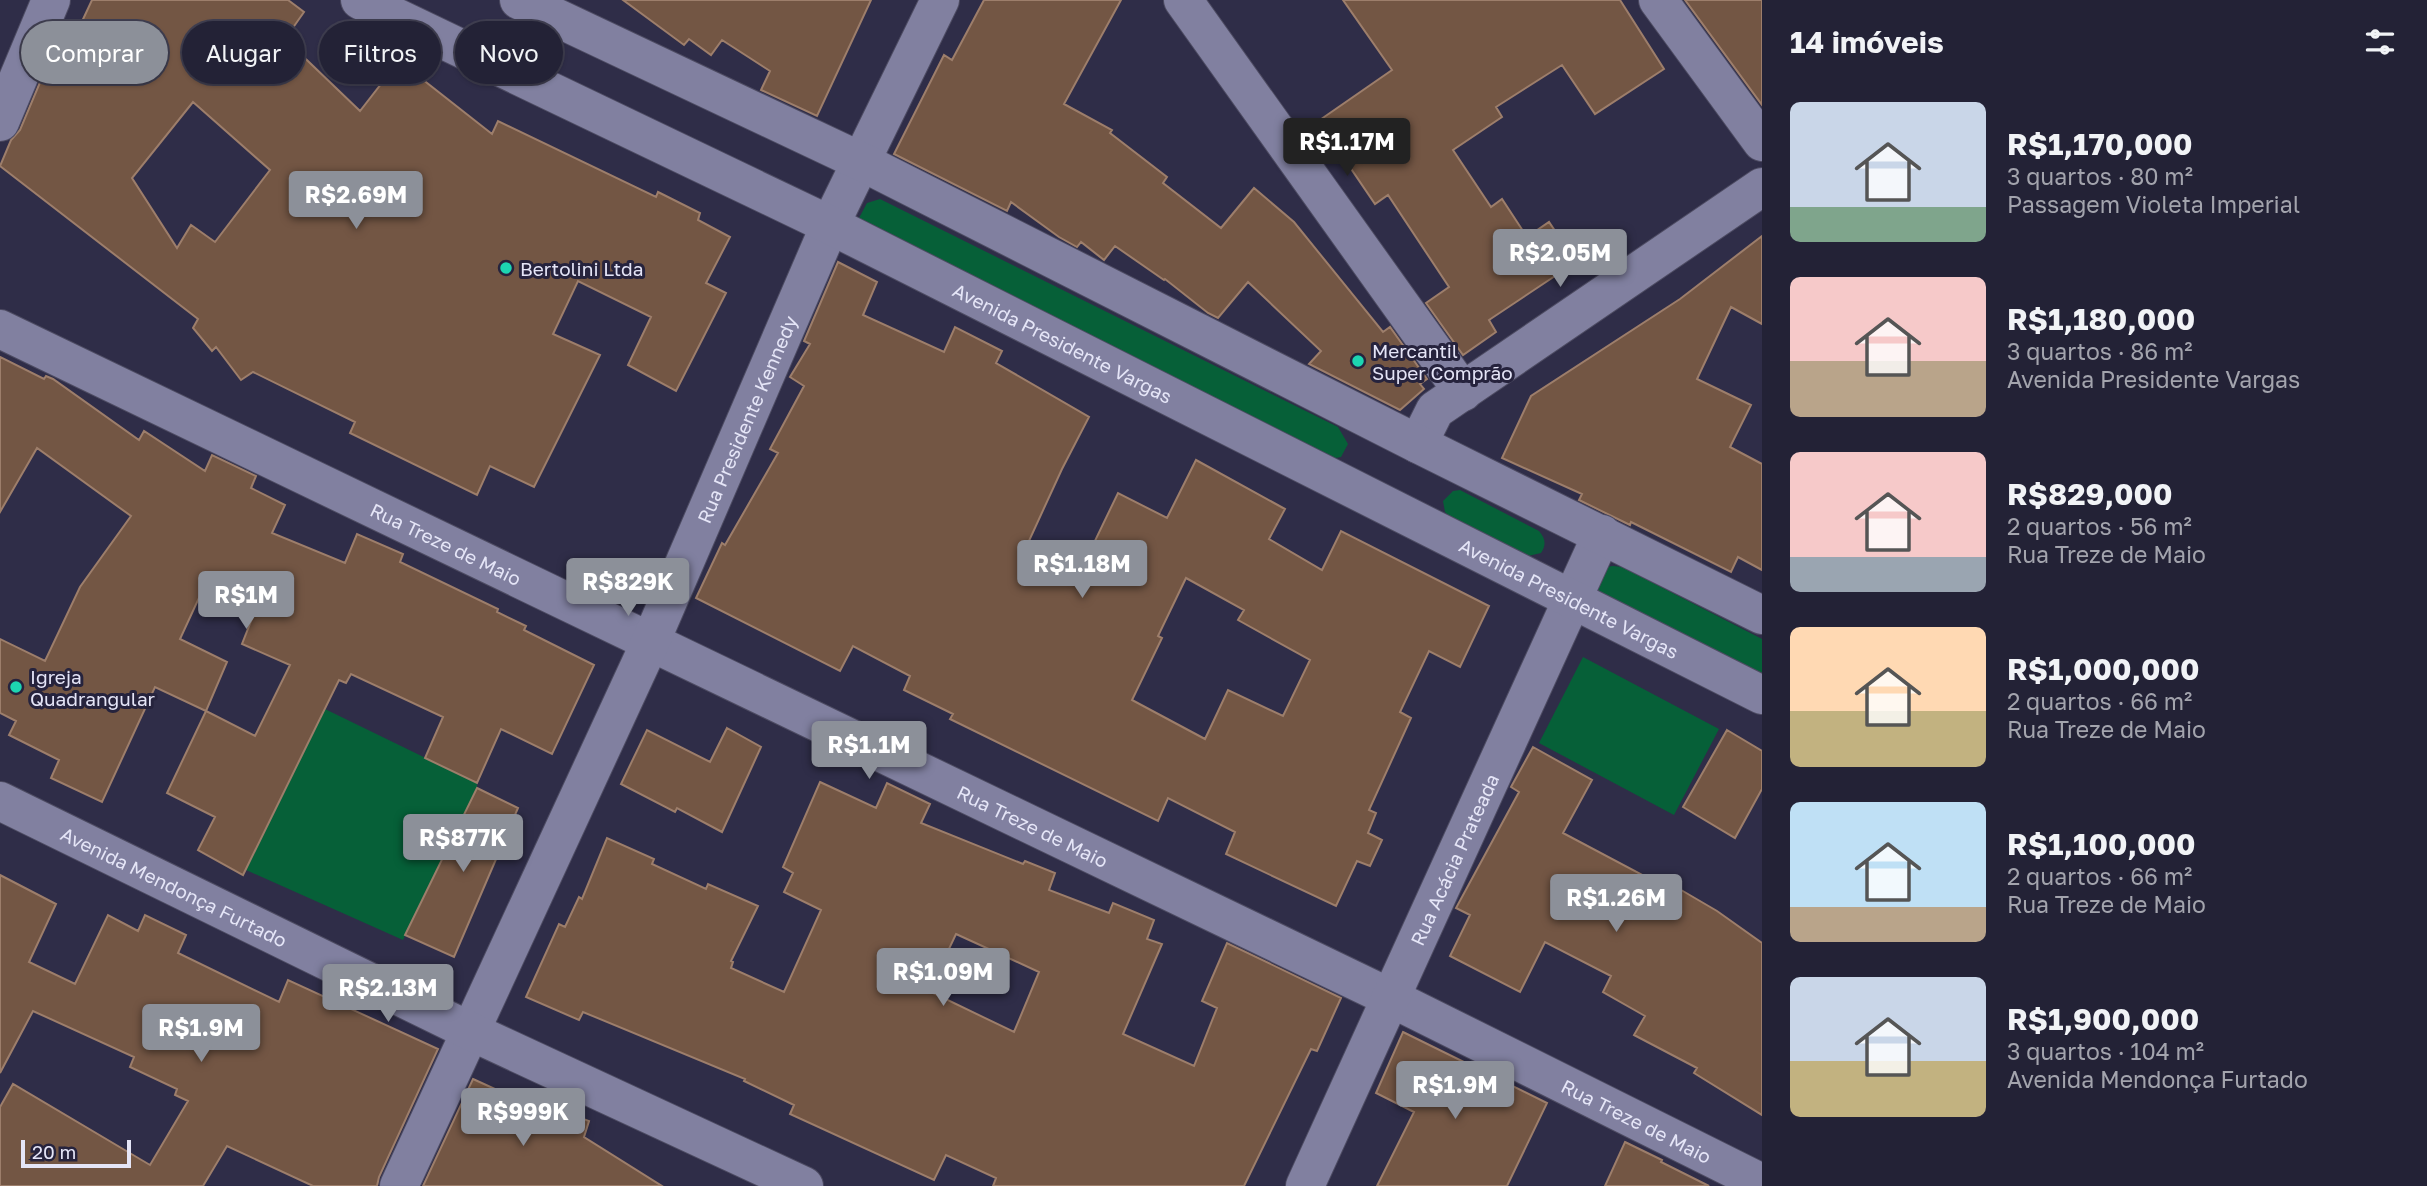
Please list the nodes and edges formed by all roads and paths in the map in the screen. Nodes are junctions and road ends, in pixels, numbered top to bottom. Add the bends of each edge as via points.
1 (51, 0) edge
2 (360, 0) edge
3 (519, 0) edge
4 (940, 0) edge
5 (1183, 0) edge
6 (1658, 0) edge
7 (0, 122) edge
8 (1762, 142) edge
9 (860, 161) junction
10 (1762, 187) edge
11 (830, 225) junction
12 (0, 329) edge
13 (1463, 391) junction
14 (1418, 444) junction
15 (1602, 534) junction
16 (1572, 599) junction
17 (1762, 615) edge
18 (650, 643) junction
19 (1762, 695) edge
20 (0, 801) edge
21 (1391, 998) junction
22 (472, 1032) junction
23 (1762, 1183) edge
24 (399, 1186) edge
25 (804, 1186) edge
26 (1305, 1186) edge

1 - 7 street
2 - 11 street, Avenida Presidente Vargas
3 - 9 street
4 - 9 street, Rua Presidente Kennedy
5 - 13 street
6 - 8 street
9 - 11 street, Rua Presidente Kennedy
9 - 14 street
10 - 13 street
11 - 16 street, Avenida Presidente Vargas
11 - 18 street, Rua Presidente Kennedy
12 - 18 street, Rua Treze de Maio
13 - 14 street via 1435,410
14 - 15 street
15 - 16 street, Rua Acácia Prateada
15 - 17 street
16 - 19 street, Avenida Presidente Vargas
16 - 21 street, Rua Acácia Prateada
18 - 21 street, Rua Treze de Maio
18 - 22 street, Rua Presidente Kennedy
20 - 22 street, Avenida Mendonça Furtado
21 - 23 street, Rua Treze de Maio
21 - 26 street, Rua Acácia Prateada
22 - 24 street, Rua Presidente Kennedy
22 - 25 street, Avenida Mendonça Furtado

